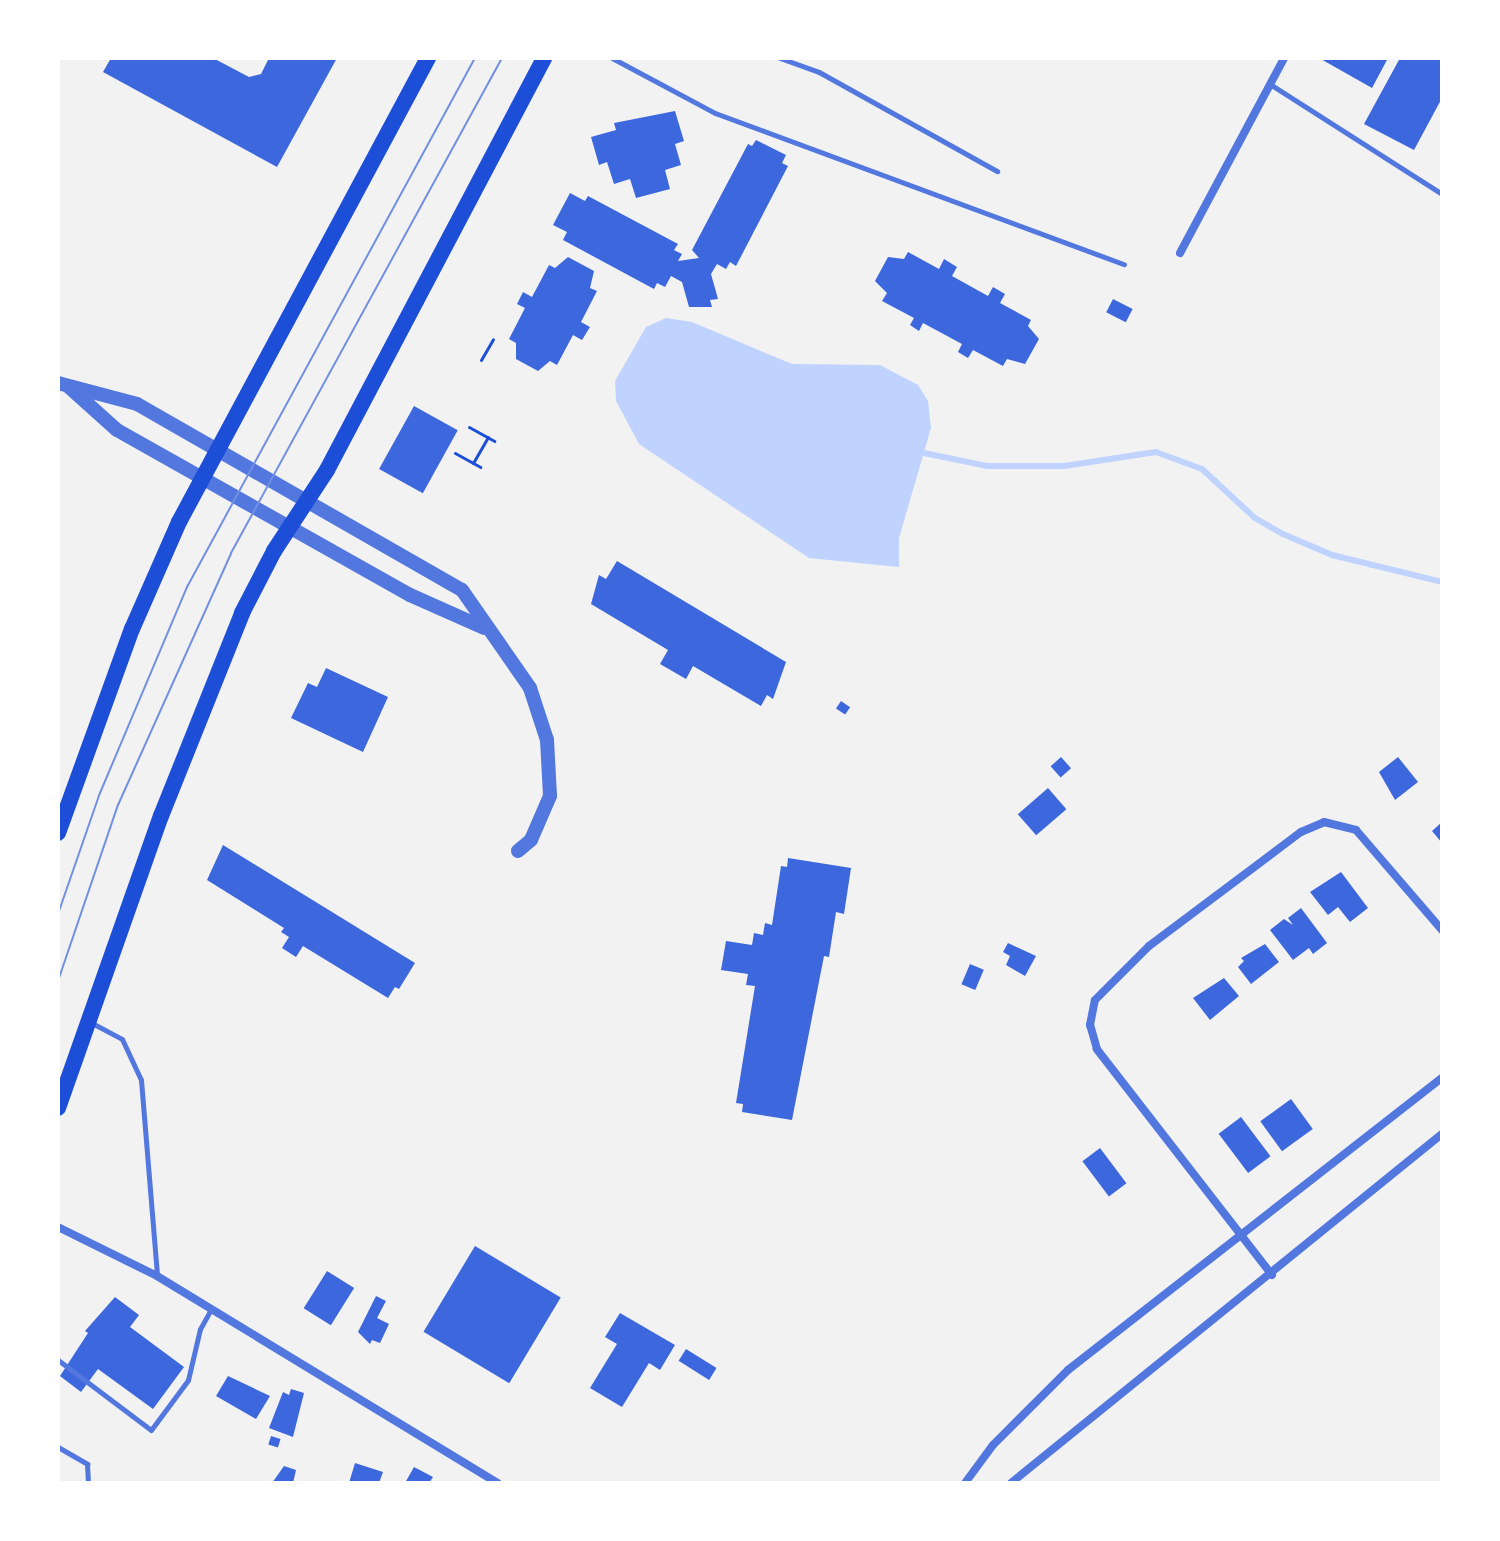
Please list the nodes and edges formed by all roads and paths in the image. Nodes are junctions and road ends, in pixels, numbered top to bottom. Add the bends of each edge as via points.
1 (428, 58) edge
2 (544, 58) edge
3 (612, 58) edge
4 (780, 58) edge
5 (1284, 58) edge
6 (789, 59) edge
7 (1270, 84) junction
8 (997, 171) dead end
9 (1442, 194) edge
10 (1180, 253) dead end
11 (1124, 264) dead end
12 (493, 339) dead end
13 (481, 360) dead end
14 (64, 385) edge
15 (469, 427) dead end
16 (488, 437) junction
17 (494, 441) dead end
18 (217, 450) junction
19 (455, 453) dead end
20 (473, 463) junction
21 (480, 467) dead end
22 (203, 477) junction
23 (307, 501) junction
24 (288, 529) junction
25 (484, 628) junction
26 (58, 833) edge
27 (518, 851) dead end
28 (1442, 930) edge
29 (88, 1021) junction
30 (1442, 1078) edge
31 (58, 1108) edge
32 (1442, 1134) edge
33 (58, 1227) edge
34 (1241, 1235) junction
35 (1272, 1275) junction
36 (157, 1276) junction
37 (212, 1308) junction
38 (58, 1360) edge
39 (58, 1447) edge
40 (88, 1483) edge
41 (498, 1483) edge
42 (965, 1483) edge
43 (1011, 1483) edge

1 - 18 main road
2 - 23 main road
3 - 11 lane via 715,113
4 - 6 lane
5 - 7 street
6 - 8 lane
7 - 9 lane
7 - 10 street
12 - 13 path
14 - 18 street via 137,404
14 - 22 street via 104,421
15 - 16 path
16 - 17 path
16 - 20 path
18 - 22 main road
18 - 23 street
19 - 20 path
20 - 21 path
22 - 24 street
22 - 26 main road via 132,629
23 - 24 main road
23 - 25 street via 453,583 473,604
24 - 25 street via 435,608
24 - 29 main road via 226,652
25 - 27 street via 530,688 547,740 550,796 531,840
28 - 34 street via 1356,830 1333,822 1301,832 1149,946 1099,994 1090,1025 1097,1049
29 - 31 main road
29 - 36 lane via 122,1039 141,1080
30 - 34 street
32 - 35 street
33 - 36 street
34 - 35 street
34 - 42 street via 1039,1396
35 - 43 street
36 - 37 street
37 - 38 lane via 200,1329 188,1380 151,1430
37 - 41 street
39 - 40 lane via 87,1464

